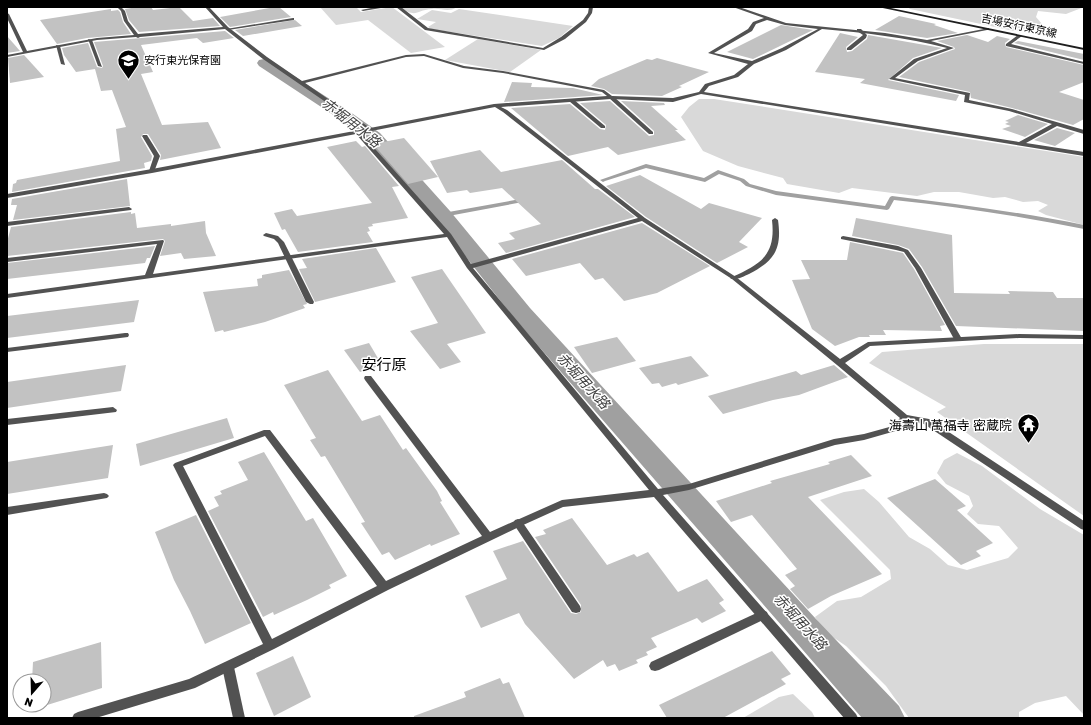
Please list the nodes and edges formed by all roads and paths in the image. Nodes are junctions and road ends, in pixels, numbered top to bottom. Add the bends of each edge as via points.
1 (10, 7) edge
2 (119, 7) edge
3 (207, 7) edge
4 (385, 7) edge
5 (398, 7) edge
6 (591, 7) edge
7 (735, 7) edge
8 (882, 7) edge
9 (363, 10) dead end
10 (7, 12) edge
11 (293, 18) dead end
12 (766, 19) junction
13 (227, 29) junction
14 (820, 29) junction
15 (988, 29) junction
16 (859, 30) junction
17 (1020, 36) junction
18 (138, 37) junction
19 (90, 40) junction
20 (926, 41) junction
21 (58, 46) junction
22 (849, 49) dead end
23 (1084, 49) edge
24 (25, 52) junction
25 (7, 56) edge
26 (752, 63) junction
27 (1084, 63) edge
28 (63, 64) dead end
29 (100, 66) dead end
30 (303, 82) junction
31 (701, 93) junction
32 (611, 96) junction
33 (571, 100) junction
34 (494, 106) junction
35 (1056, 124) junction
36 (603, 127) dead end
37 (370, 130) junction
38 (357, 132) junction
39 (1084, 132) edge
40 (652, 133) dead end
41 (145, 136) dead end
42 (1020, 144) junction
43 (1084, 154) edge
44 (152, 171) junction
45 (7, 196) edge
46 (129, 208) dead end
47 (643, 219) junction
48 (776, 220) dead end
49 (7, 224) edge
50 (266, 235) dead end
51 (449, 235) junction
52 (843, 238) dead end
53 (288, 258) junction
54 (7, 260) edge
55 (469, 267) junction
56 (148, 277) junction
57 (734, 278) junction
58 (7, 296) edge
59 (310, 302) dead end
60 (125, 335) dead end
61 (1084, 337) edge
62 (958, 339) junction
63 (7, 350) edge
64 (840, 363) junction
65 (368, 378) dead end
66 (113, 410) dead end
67 (906, 418) junction
68 (7, 422) edge
69 (656, 493) junction
70 (104, 496) dead end
71 (7, 511) edge
72 (518, 523) junction
73 (1084, 526) edge
74 (488, 538) junction
75 (384, 587) junction
76 (576, 609) dead end
77 (762, 615) junction
78 (270, 646) junction
79 (655, 666) dead end
80 (228, 667) junction
81 (78, 718) edge
82 (239, 718) edge
83 (852, 718) edge

1 - 10 street
2 - 18 street
3 - 13 street
4 - 9 street
5 - 6 street via 427,30 544,48 563,38 585,21
7 - 12 street
8 - 15 main road, 吉場安行東京線
10 - 24 street
11 - 13 street
12 - 14 street
12 - 26 street via 754,23 750,30 710,53
13 - 18 street
13 - 30 street via 265,58
14 - 16 street
14 - 26 street
15 - 17 main road, 吉場安行東京線
15 - 20 street
16 - 20 street
16 - 22 street via 864,37
17 - 23 main road, 吉場安行東京線
17 - 27 street via 1008,45
18 - 19 street
19 - 21 street
19 - 29 street
20 - 35 street via 952,48 916,60 891,79 968,94 966,101 1010,110
21 - 24 street
21 - 28 street
24 - 25 street
26 - 31 street via 736,76 707,85
30 - 32 street via 406,56 424,55 462,67 604,91
30 - 37 street
31 - 32 street via 674,100
31 - 42 street
32 - 33 street
32 - 40 street
33 - 34 street
33 - 36 street
34 - 37 street
34 - 47 street via 510,115
35 - 39 street
35 - 42 street
37 - 38 street
38 - 44 street
38 - 51 street
41 - 44 street via 157,156
42 - 43 street
44 - 45 street
46 - 49 street
47 - 55 street
47 - 57 street
48 - 57 street via 776,242 767,258 755,268
50 - 53 street via 276,237 282,242
51 - 53 street
51 - 55 street
52 - 62 street via 906,251
53 - 56 street
53 - 59 street
54 - 56 street via 161,241
55 - 69 street
56 - 58 street
57 - 64 street
60 - 63 street
61 - 62 street
62 - 64 street via 868,344
64 - 67 street
65 - 74 street
66 - 68 street
67 - 69 street via 896,428 834,442 689,487
67 - 73 street via 926,421
69 - 72 street via 562,504
69 - 77 street
70 - 71 street
72 - 74 street
72 - 76 street
74 - 75 street
75 - 78 street
75 - 78 street via 267,432 178,465
77 - 79 street
77 - 83 street
78 - 80 street
80 - 81 street via 191,684
80 - 82 street

